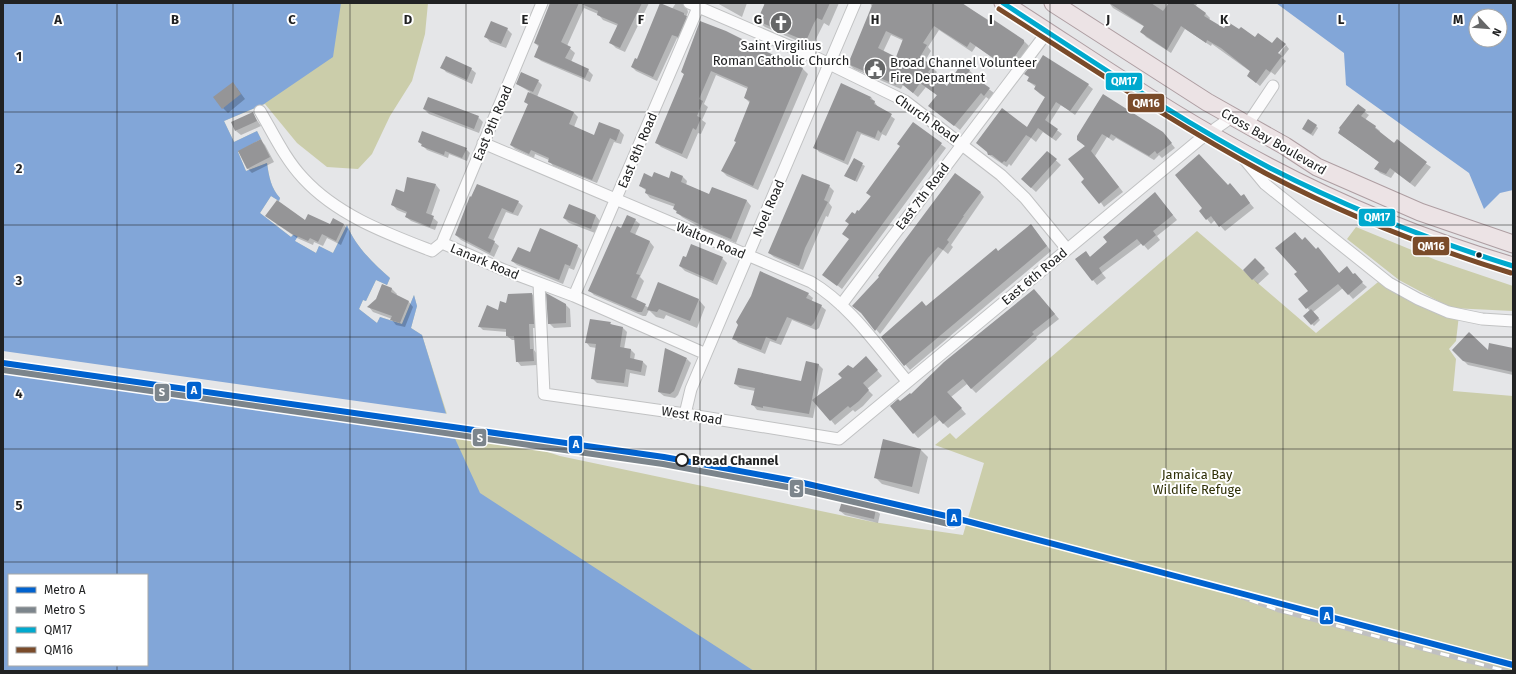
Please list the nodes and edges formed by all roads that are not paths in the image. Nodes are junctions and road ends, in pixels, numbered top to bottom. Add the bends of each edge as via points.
1 (542, 3) edge
2 (855, 3) edge
3 (1004, 3) edge
4 (1053, 3) edge
5 (696, 4) edge
6 (1048, 31) junction
7 (829, 64) junction
8 (1273, 86) dead end
9 (260, 111) dead end
10 (1232, 117) junction
11 (1247, 125) junction
12 (1208, 133) junction
13 (483, 143) junction
14 (962, 143) junction
15 (1236, 150) junction
16 (616, 200) junction
17 (442, 243) junction
18 (1513, 244) edge
19 (1067, 248) junction
20 (748, 255) junction
21 (1513, 266) edge
22 (539, 282) junction
23 (574, 296) junction
24 (841, 305) junction
25 (1513, 321) edge
26 (706, 354) junction
27 (907, 381) junction
28 (685, 414) junction
29 (838, 439) joint

1 - 13 street, East 9th Road
2 - 7 street, Noel Road
3 - 6 main road, Cross Bay Boulevard
4 - 10 main road, Cross Bay Boulevard
5 - 7 street, Church Road
5 - 16 street, East 8th Road
6 - 12 main road, Cross Bay Boulevard
6 - 14 street, East 7th Road
7 - 14 street, Church Road via 906,101
7 - 20 street, Noel Road
8 - 11 street
9 - 17 street, Lanark Road via 295,168 324,196 365,223 406,241 432,251
10 - 11 main road, Cross Bay Boulevard
10 - 12 street, East 6th Road
11 - 18 main road, Cross Bay Boulevard via 1317,167 1374,193 1445,222
12 - 15 main road, Cross Bay Boulevard
12 - 19 street, East 6th Road
13 - 16 street, Walton Road
13 - 17 street, East 9th Road
14 - 19 street, Church Road via 1009,182
14 - 24 street, East 7th Road
15 - 21 main road, Cross Bay Boulevard via 1355,208 1446,244
15 - 25 street, Cross Bay Boulevard via 1265,184 1394,285 1429,304 1453,313 1482,319
16 - 20 street, Walton Road
16 - 23 street, East 8th Road
17 - 22 street, Lanark Road
19 - 27 street, East 6th Road
20 - 24 street, Walton Road via 811,282
20 - 26 street, Noel Road
22 - 23 street, Lanark Road
22 - 28 street, West Road via 544,394
23 - 26 street, Lanark Road
24 - 27 street, Walton Road
26 - 28 street, Noel Road via 689,394
27 - 29 street, East 6th Road
28 - 29 street, West Road

